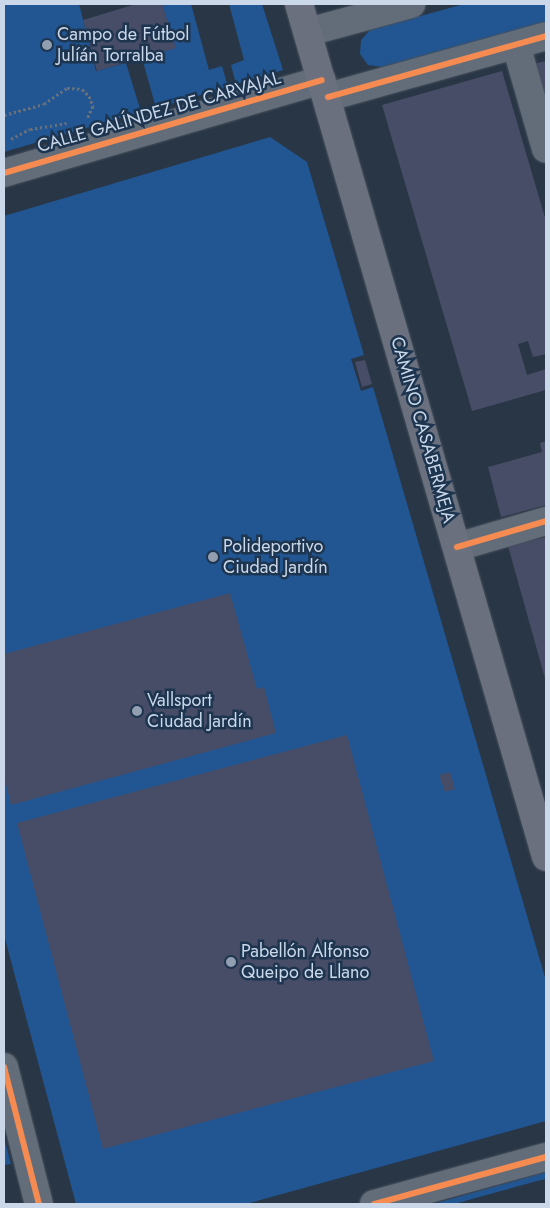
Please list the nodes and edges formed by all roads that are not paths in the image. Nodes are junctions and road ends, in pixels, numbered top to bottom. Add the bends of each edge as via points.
1 (299, 4) edge
2 (411, 4) edge
3 (308, 32) junction
4 (546, 36) edge
5 (516, 45) junction
6 (325, 89) junction
7 (546, 149) edge
8 (4, 173) edge
9 (546, 521) edge
10 (457, 547) junction
11 (546, 857) edge
12 (4, 1067) edge
13 (546, 1157) edge
14 (39, 1204) edge
15 (374, 1204) edge

1 - 3 main road, CAMINO CASABERMEJA
2 - 3 street
3 - 6 main road, CAMINO CASABERMEJA
4 - 5 street, CALLE GALÍNDEZ DE CARVAJAL
5 - 6 street, CALLE GALÍNDEZ DE CARVAJAL
5 - 7 street
6 - 8 street, CALLE GALÍNDEZ DE CARVAJAL
6 - 10 main road, CAMINO CASABERMEJA
9 - 10 street
10 - 11 main road, CAMINO CASABERMEJA
12 - 14 street
13 - 15 street

